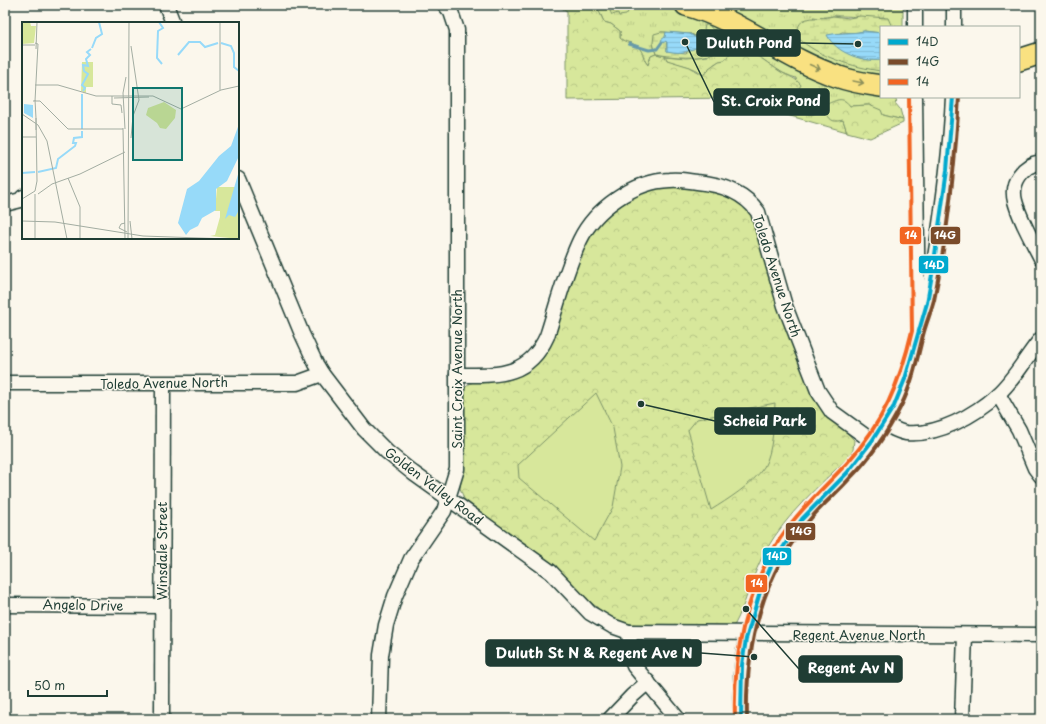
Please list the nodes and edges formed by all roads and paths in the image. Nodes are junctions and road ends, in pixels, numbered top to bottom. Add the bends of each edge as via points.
1 (166, 5) edge
2 (445, 5) edge
3 (686, 5) edge
4 (915, 5) edge
5 (954, 5) edge
6 (173, 22) edge
7 (915, 26) edge
8 (954, 26) edge
9 (1041, 54) edge
10 (1020, 60) edge
11 (880, 86) edge
12 (915, 98) edge
13 (953, 98) edge
14 (1041, 162) edge
15 (239, 181) edge
16 (22, 198) edge
17 (5, 204) edge
18 (1041, 258) edge
19 (918, 332) junction
20 (1041, 339) edge
21 (322, 374) junction
22 (457, 375) junction
23 (5, 383) edge
24 (163, 384) junction
25 (998, 394) junction
26 (884, 424) junction
27 (872, 441) junction
28 (1041, 476) edge
29 (449, 498) junction
30 (5, 605) edge
31 (162, 606) junction
32 (629, 632) junction
33 (746, 634) junction
34 (965, 635) junction
35 (1041, 635) edge
36 (648, 682) junction
37 (162, 719) edge
38 (379, 719) edge
39 (610, 719) edge
40 (678, 719) edge
41 (741, 719) edge
42 (962, 719) edge

1 - 6 street
2 - 22 street, Saint Croix Avenue North via 451,12 457,30
3 -> 11 highway via 738,25 823,71 844,79
4 - 7 street
5 - 8 street
9 - 10 highway
12 - 19 street
13 - 19 street via 930,287
14 - 18 street via 1033,163 1020,174 1014,188 1014,200
15 - 21 street, Golden Valley Road via 302,334
16 - 17 street
19 - 26 street via 910,366 895,405
20 - 25 street
21 - 24 street, Toledo Avenue North via 297,383
21 - 29 street, Golden Valley Road via 364,429 387,452
22 - 27 street, Toledo Avenue North via 508,372 527,364 534,357 547,336 580,240 595,218 613,202 635,189 660,181 705,183 741,195 758,212 784,306 818,391 836,415
22 - 29 street, Saint Croix Avenue North via 457,469
23 - 24 street, Toledo Avenue North
24 - 31 street, Winsdale Street
25 - 26 street via 953,425 912,433 899,431
25 - 28 street
26 - 27 street
27 - 33 street via 846,474 802,518 781,548 764,579
29 - 32 street, Golden Valley Road via 551,572 590,613 612,626
29 - 38 street, Saint Croix Avenue North via 444,511 411,559 386,624 381,654
30 - 31 street, Angelo Drive
31 - 37 street, Winsdale Street
32 - 33 street, Regent Avenue North
32 - 36 street via 630,658
33 - 34 street, Regent Avenue North
33 - 41 street via 740,672
34 - 35 street, Regent Avenue North
34 - 42 street
36 - 39 street
36 - 40 street

